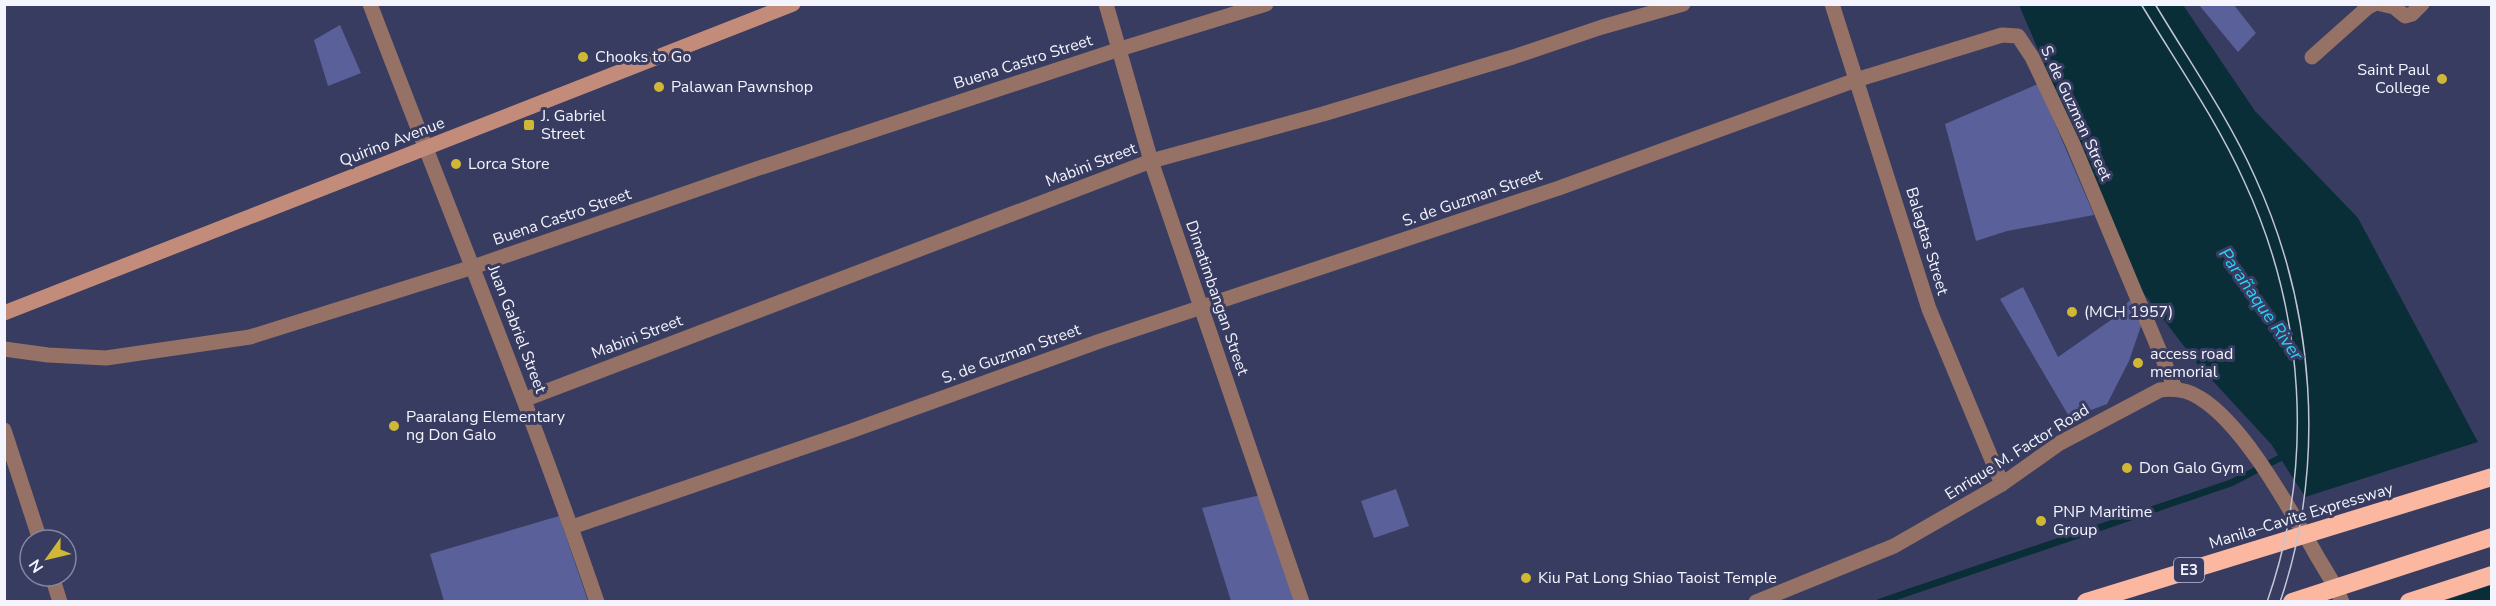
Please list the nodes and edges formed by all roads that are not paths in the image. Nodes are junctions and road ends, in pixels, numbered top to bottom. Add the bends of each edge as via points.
1 (370, 4) edge
2 (793, 4) edge
3 (1106, 4) edge
4 (1266, 4) edge
5 (1683, 4) edge
6 (1832, 4) edge
7 (2374, 4) edge
8 (2381, 4) edge
9 (2422, 4) edge
10 (1120, 49) junction
11 (2312, 57) dead end
12 (1856, 80) junction
13 (425, 148) junction
14 (1151, 161) junction
15 (473, 267) junction
16 (1201, 308) junction
17 (4, 313) edge
18 (4, 349) edge
19 (2175, 388) junction
20 (525, 399) junction
21 (4, 430) edge
22 (2492, 477) edge
23 (2002, 484) junction
24 (572, 527) junction
25 (36, 528) edge
26 (2492, 537) edge
27 (2292, 539) junction
28 (2492, 575) edge
29 (2301, 599) edge
30 (597, 602) edge
31 (1302, 602) edge
32 (1756, 602) edge
33 (2086, 602) edge
34 (2131, 602) edge
35 (2342, 602) edge
36 (2409, 602) edge

1 - 13 street, Juan Gabriel Street
2 - 13 main road, Quirino Avenue
3 - 10 street, Dimatimbangan Street
4 - 10 street, Buena Castro Street
5 - 14 street, Mabini Street via 1334,111
6 - 12 street, Balagtas Street
7 - 11 street
8 - 9 street via 2394,7 2405,16
10 - 14 street, Dimatimbangan Street
10 - 15 street, Buena Castro Street
12 - 16 street, S. de Guzman Street via 1558,188
12 - 19 street, S. de Guzman Street via 2002,35 2018,36 2073,144
12 - 23 street, Balagtas Street via 1929,309
13 - 15 street, Juan Gabriel Street
13 - 17 main road, Quirino Avenue
14 - 16 street, Dimatimbangan Street
14 - 20 street, Mabini Street
15 - 18 street, Buena Castro Street via 250,337 106,358
15 - 20 street, Juan Gabriel Street
16 - 24 street, S. de Guzman Street
16 - 31 street, Dimatimbangan Street
19 - 23 street, Enrique M. Factor Road via 2160,390 2060,443
19 - 35 street via 2199,397 2243,441 2286,503
20 - 24 street, Juan Gabriel Street
21 - 25 street
22 - 27 highway, Manila–Cavite Expressway / E3
23 - 32 street, Enrique M. Factor Road via 1894,546
24 - 30 street, Juan Gabriel Street
26 - 29 highway
27 - 33 highway, Manila–Cavite Expressway / E3
27 - 34 highway
28 - 36 highway

